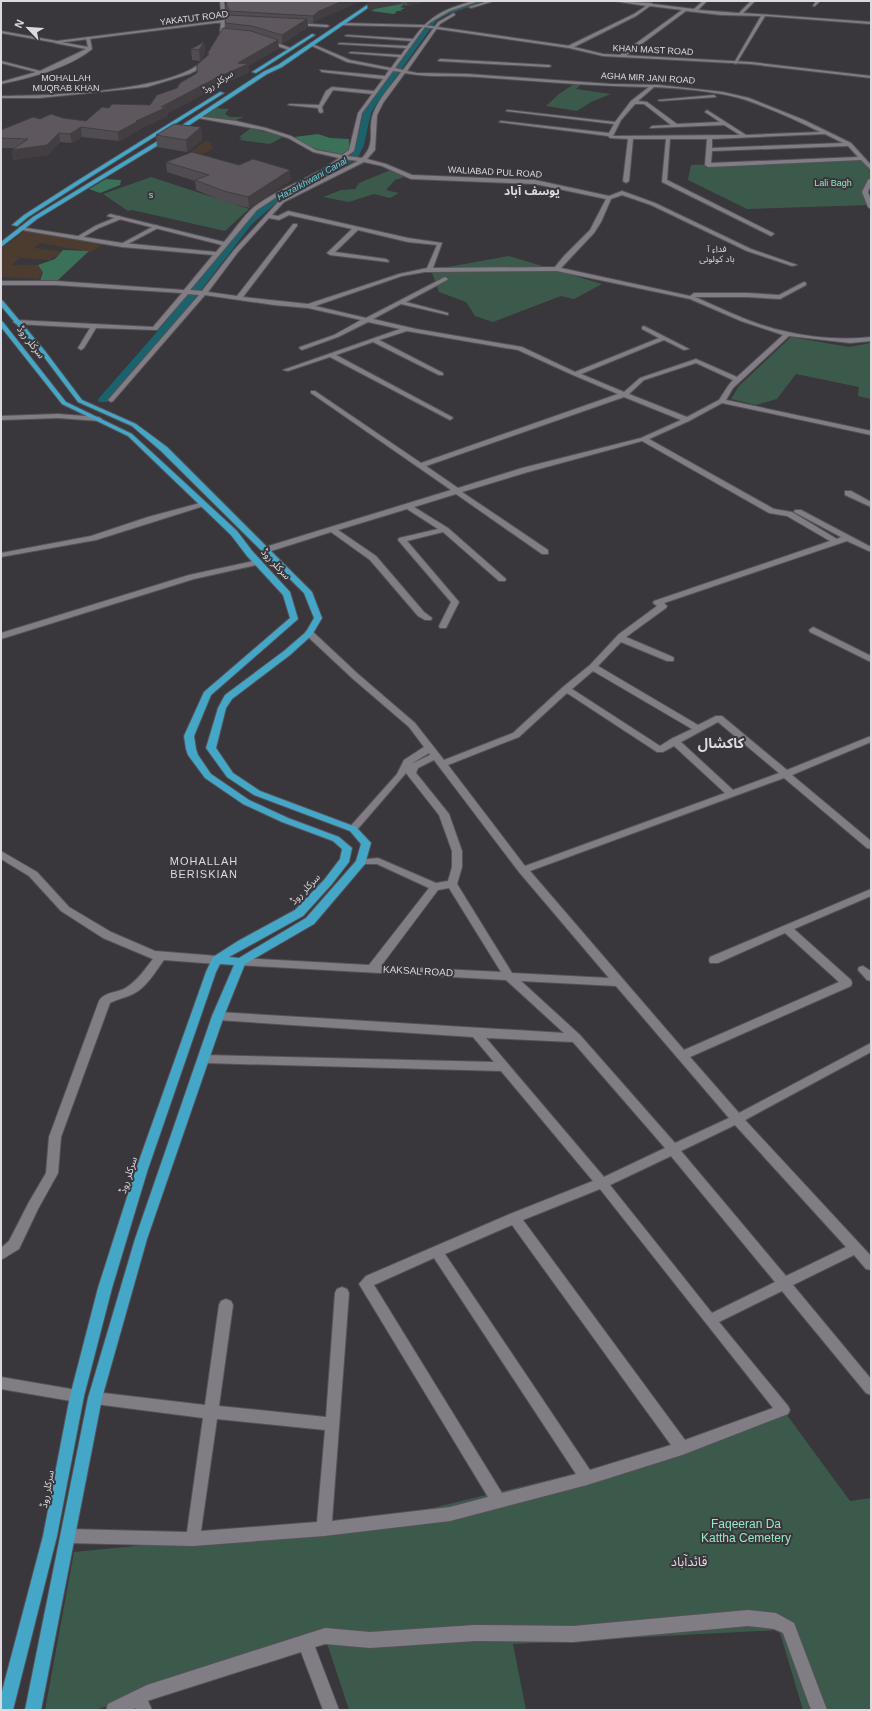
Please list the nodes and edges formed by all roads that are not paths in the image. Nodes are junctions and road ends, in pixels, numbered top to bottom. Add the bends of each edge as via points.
1 (222, 1) edge
2 (376, 1) edge
3 (477, 1) edge
4 (492, 1) edge
5 (616, 1) edge
6 (655, 1) edge
7 (706, 1) edge
8 (753, 1) edge
9 (818, 1) edge
10 (814, 5) dead end
11 (649, 6) junction
12 (685, 10) junction
13 (695, 11) junction
14 (740, 14) junction
15 (764, 15) junction
16 (226, 21) junction
17 (243, 21) edge
18 (286, 23) edge
19 (871, 23) edge
20 (333, 24) junction
21 (424, 26) junction
22 (436, 28) junction
23 (1, 32) edge
24 (347, 36) dead end
25 (88, 38) junction
26 (263, 40) edge
27 (305, 40) junction
28 (414, 40) junction
29 (57, 42) junction
30 (312, 44) junction
31 (340, 44) dead end
32 (408, 47) junction
33 (570, 47) junction
34 (90, 49) junction
35 (212, 49) edge
36 (291, 49) junction
37 (351, 53) dead end
38 (402, 56) junction
39 (622, 56) junction
40 (207, 58) edge
41 (440, 60) dead end
42 (1, 62) edge
43 (736, 62) junction
44 (524, 65) junction
45 (549, 66) dead end
46 (521, 69) dead end
47 (392, 70) junction
48 (322, 71) dead end
49 (40, 72) junction
50 (403, 72) junction
51 (249, 76) edge
52 (871, 77) edge
53 (386, 78) junction
54 (1, 83) edge
55 (653, 86) junction
56 (227, 89) dead end
57 (375, 93) junction
58 (730, 95) junction
59 (1, 97) edge
60 (660, 100) dead end
61 (633, 102) junction
62 (290, 105) dead end
63 (508, 111) dead end
64 (707, 111) dead end
65 (186, 116) junction
66 (198, 117) junction
67 (501, 122) dead end
68 (616, 123) junction
69 (725, 123) junction
70 (676, 126) junction
71 (652, 127) dead end
72 (827, 133) junction
73 (610, 135) junction
74 (631, 137) junction
75 (746, 137) junction
76 (710, 138) junction
77 (668, 139) junction
78 (849, 144) junction
79 (710, 150) junction
80 (345, 157) junction
81 (863, 158) junction
82 (363, 160) junction
83 (871, 168) edge
84 (871, 180) edge
85 (626, 181) dead end
86 (609, 198) junction
87 (871, 207) edge
88 (110, 216) dead end
89 (268, 216) junction
90 (119, 218) junction
91 (295, 225) dead end
92 (156, 227) junction
93 (22, 228) junction
94 (357, 228) junction
95 (9, 230) dead end
96 (771, 234) dead end
97 (78, 238) junction
98 (225, 244) junction
99 (1, 245) edge
100 (122, 245) junction
101 (217, 254) junction
102 (386, 261) dead end
103 (794, 265) dead end
104 (557, 269) junction
105 (429, 270) junction
106 (445, 279) dead end
107 (1, 283) edge
108 (804, 284) dead end
109 (187, 292) junction
110 (204, 293) junction
111 (239, 298) junction
112 (692, 298) junction
113 (1, 302) edge
114 (400, 302) junction
115 (308, 306) junction
116 (446, 314) dead end
117 (365, 320) junction
118 (16, 322) junction
119 (1, 323) edge
120 (94, 326) junction
121 (644, 328) dead end
122 (406, 329) junction
123 (786, 334) junction
124 (664, 338) junction
125 (871, 339) edge
126 (373, 340) junction
127 (863, 340) junction
128 (871, 344) edge
129 (81, 348) dead end
130 (302, 348) dead end
131 (686, 349) dead end
132 (331, 355) junction
133 (286, 370) dead end
134 (442, 374) dead end
135 (575, 374) junction
136 (738, 380) junction
137 (313, 392) dead end
138 (625, 394) junction
139 (111, 400) dead end
140 (80, 401) junction
141 (721, 401) junction
142 (70, 406) junction
143 (108, 413) junction
144 (1, 418) edge
145 (450, 418) dead end
146 (99, 419) junction
147 (687, 420) junction
148 (871, 433) edge
149 (643, 438) junction
150 (164, 449) junction
151 (148, 453) junction
152 (420, 466) junction
153 (456, 491) junction
154 (848, 493) dead end
155 (203, 504) junction
156 (871, 505) edge
157 (408, 506) junction
158 (788, 514) junction
159 (332, 529) junction
160 (444, 530) junction
161 (847, 538) junction
162 (836, 542) junction
163 (265, 550) junction
164 (871, 550) edge
165 (545, 552) dead end
166 (1, 555) edge
167 (258, 562) junction
168 (502, 579) dead end
169 (428, 618) dead end
170 (443, 626) dead end
171 (813, 630) dead end
172 (309, 633) junction
173 (1, 636) edge
174 (620, 638) junction
175 (670, 659) dead end
176 (871, 659) edge
177 (593, 667) junction
178 (566, 688) junction
179 (207, 694) junction
180 (228, 697) junction
181 (698, 729) junction
182 (674, 741) junction
183 (869, 741) edge
184 (436, 756) junction
185 (786, 774) junction
186 (731, 793) junction
187 (352, 829) junction
188 (871, 846) edge
189 (1, 854) edge
190 (345, 860) junction
191 (361, 862) junction
192 (523, 870) junction
193 (452, 884) junction
194 (435, 887) junction
195 (871, 892) edge
196 (786, 928) junction
197 (161, 956) junction
198 (217, 960) junction
199 (714, 960) dead end
200 (241, 962) junction
201 (372, 969) junction
202 (509, 976) junction
203 (618, 982) junction
204 (218, 1016) junction
205 (476, 1033) junction
206 (576, 1038) junction
207 (871, 1047) edge
208 (682, 1056) junction
209 (204, 1059) junction
210 (504, 1067) junction
211 (737, 1119) junction
212 (673, 1149) junction
213 (602, 1183) junction
214 (514, 1218) junction
215 (856, 1248) junction
216 (437, 1252) junction
217 (1, 1255) edge
218 (871, 1265) edge
219 (783, 1285) junction
220 (342, 1293) dead end
221 (226, 1305) dead end
222 (710, 1320) junction
223 (1, 1383) edge
224 (871, 1389) edge
225 (77, 1396) junction
226 (95, 1398) junction
227 (210, 1412) junction
228 (332, 1424) junction
229 (682, 1448) junction
230 (586, 1478) junction
231 (499, 1501) junction
232 (324, 1529) junction
233 (68, 1536) junction
234 (193, 1539) junction
235 (305, 1642) junction
236 (141, 1704) edge
237 (5, 1710) edge
238 (33, 1710) edge
239 (114, 1710) edge
240 (331, 1710) edge
241 (819, 1710) edge

1 - 16 street
2 - 20 main road
3 - 21 street via 440,13
4 - 22 street via 447,17
5 - 11 street
6 - 11 street
7 - 13 street
8 - 14 street
9 - 10 street
11 - 12 street
11 - 33 street
12 - 13 street
12 - 39 street
13 - 14 street
14 - 15 street
15 - 19 street
15 - 43 street
16 - 17 street, YAKATUT ROAD
16 - 25 street, YAKATUT ROAD
16 - 35 street via 224,34
18 - 20 street
20 - 21 street
20 - 27 main road, سرکلر روڈ
20 - 30 main road
21 - 22 street, KHAN MAST ROAD
21 - 28 street
22 - 33 street, KHAN MAST ROAD
22 - 50 street
23 - 29 street
24 - 28 street
25 - 29 street, YAKATUT ROAD
25 - 34 street
26 - 36 street
27 - 30 main road
27 - 36 main road, سرکلر روڈ
28 - 32 street
29 - 34 street
30 - 47 street via 349,61
30 - 66 main road
31 - 32 street
32 - 38 street
33 - 39 street, KHAN MAST ROAD via 590,54
34 - 49 street
36 - 51 main road, سرکلر روڈ
37 - 38 street
38 - 47 street
39 - 43 street, KHAN MAST ROAD
40 - 59 street via 201,66 187,74 147,86 39,97
41 - 44 street
42 - 49 street
43 - 52 street, KHAN MAST ROAD
44 - 45 street
44 - 46 street
47 - 50 street, AGHA MIR JANI ROAD
47 - 53 street
48 - 53 street
49 - 54 street
50 - 55 street, AGHA MIR JANI ROAD via 516,76
50 - 82 street via 375,115 372,150
53 - 57 street
55 - 58 street, AGHA MIR JANI ROAD
55 - 61 street
56 - 65 main road, سرکلر روڈ
57 - 62 street via 332,88 320,110
57 - 80 street via 360,113 352,151
58 - 60 street
58 - 72 street, AGHA MIR JANI ROAD via 746,99
61 - 68 street
61 - 70 street via 645,103
63 - 68 street
64 - 69 street
65 - 66 main road
65 - 95 main road, سرکلر روڈ via 66,190
66 - 80 street via 256,128 285,136 306,147
66 - 93 main road
67 - 73 street
68 - 73 street
69 - 70 street
69 - 75 street
70 - 71 street
72 - 75 street
72 - 78 street, AGHA MIR JANI ROAD
73 - 74 street
74 - 77 street
74 - 85 street
75 - 76 street
76 - 77 street
76 - 79 street
77 - 96 street via 664,181
78 - 79 street
78 - 81 street, AGHA MIR JANI ROAD
79 - 81 street via 708,165
80 - 82 street, WALIABAD PUL ROAD
80 - 98 street via 255,209
81 - 83 street, AGHA MIR JANI ROAD
82 - 86 street, WALIABAD PUL ROAD via 411,177 535,182
82 - 89 street via 282,201
84 - 87 street via 865,192
86 - 103 street via 622,193 653,204 749,250
86 - 104 street via 603,206 596,226 563,259
88 - 90 street
89 - 94 street via 280,218 288,214
89 - 110 street via 236,250
90 - 92 street
90 - 97 street via 97,226
91 - 111 street
92 - 98 street
92 - 100 street
93 - 97 street
93 - 99 main road
94 - 102 street via 330,253
94 - 105 street via 408,240 440,244
97 - 100 street
98 - 101 street
100 - 101 street
101 - 109 street
104 - 105 street
104 - 112 street
105 - 115 street via 401,275
106 - 114 street
107 - 109 street via 55,283
108 - 112 street via 780,297 694,295
109 - 110 street
109 - 120 street via 155,329
110 - 111 street
110 - 139 street
111 - 115 street
112 - 123 street via 742,320
113 - 118 main road
114 - 116 street
114 - 117 street
115 - 117 street
117 - 122 street
117 - 130 street via 336,336
118 - 120 street
118 - 140 main road
119 - 142 main road, سرکلر روڈ via 64,403
120 - 129 street
121 - 124 street
122 - 126 street
122 - 135 street via 520,348
123 - 127 street via 850,341
123 - 136 street via 782,341
124 - 131 street
124 - 135 street
125 - 127 street
126 - 132 street
126 - 134 street
127 - 128 street
132 - 133 street
132 - 145 street
135 - 138 street
136 - 138 street via 696,361 642,379
136 - 141 street
137 - 152 street
138 - 147 street
138 - 152 street
140 - 142 main road
140 - 143 main road
141 - 147 street
141 - 148 street
142 - 146 main road, سرکلر روڈ
143 - 146 main road
143 - 150 main road via 134,425
144 - 146 street via 58,416
146 - 151 main road, سرکلر روڈ via 130,435
147 - 149 street
149 - 153 street
149 - 158 street via 772,511
150 - 151 main road
150 - 163 main road
151 - 155 main road, سرکلر روڈ
152 - 153 street
153 - 157 street
153 - 165 street
154 - 156 street
155 - 166 street via 93,538
155 - 167 main road, سرکلر روڈ via 234,533
157 - 159 street
157 - 160 street
158 - 161 street via 798,512
158 - 162 street
159 - 163 street
159 - 169 street via 373,558 421,614
160 - 168 street
160 - 170 street via 402,540 455,602
161 - 162 street
161 - 164 street
162 - 174 street via 657,603 663,606
163 - 172 main road via 308,592 318,618
167 - 173 street via 192,577
167 - 179 main road, سرکلر روڈ via 287,594 294,619
171 - 176 street
172 - 180 main road via 287,653
172 - 184 street via 412,725
174 - 175 street
174 - 177 street
177 - 178 street
177 - 181 street
178 - 182 street via 660,750
178 - 184 street via 516,735
179 - 180 main road
179 - 190 main road, سرکلر روڈ via 190,736 194,755 208,776 246,802 336,839 347,848
180 - 187 main road via 222,708 211,748 230,775 257,793
181 - 182 street
181 - 185 street via 719,718
182 - 186 street
183 - 185 street
184 - 187 street via 407,762 401,775
184 - 192 street
184 - 193 street via 414,766 410,773 444,814 457,850 457,867
185 - 186 street
185 - 188 street
186 - 192 street
187 - 191 main road via 366,843
189 - 197 street via 33,874 65,909 107,935
190 - 191 main road
190 - 198 main road, سرکلر روڈ via 298,913
191 - 194 street via 378,862
191 - 200 main road via 310,921
192 - 203 street
193 - 194 street
193 - 202 street
194 - 201 street
195 - 196 street
196 - 199 street
196 - 208 street via 847,983
197 - 198 street
197 - 217 street via 143,980 130,990 114,995 105,1002 55,1137 52,1173 14,1245
198 - 200 main road, KAKSAL ROAD
198 - 225 main road, سرکلر روڈ via 205,986 142,1172 105,1288
200 - 201 street, KAKSAL ROAD
200 - 204 main road
201 - 202 street, KAKSAL ROAD
202 - 203 street, KAKSAL ROAD
202 - 206 street
203 - 208 street
204 - 205 street
204 - 209 main road
205 - 206 street
205 - 210 street
206 - 212 street
207 - 211 street
208 - 211 street
209 - 210 street
209 - 226 main road via 141,1239
210 - 213 street
211 - 212 street
211 - 215 street
212 - 213 street
212 - 219 street
213 - 214 street
213 - 222 street
214 - 216 street
214 - 229 street
215 - 218 street
215 - 219 street
216 - 230 street
216 - 231 street via 366,1284
219 - 222 street
219 - 224 street
220 - 228 street
221 - 227 street
222 - 229 street via 783,1410
223 - 225 street
225 - 226 main road
225 - 237 main road, سرکلر روڈ via 50,1536
226 - 227 street
226 - 233 main road
227 - 228 street
227 - 234 street
228 - 232 street
229 - 230 street
230 - 231 street
231 - 232 street via 450,1514
232 - 234 street
233 - 234 street
233 - 238 main road
235 - 236 street via 154,1691
235 - 240 street
235 - 241 street via 325,1636 370,1640 475,1633 573,1634 748,1618 776,1621 789,1628
236 - 239 street

